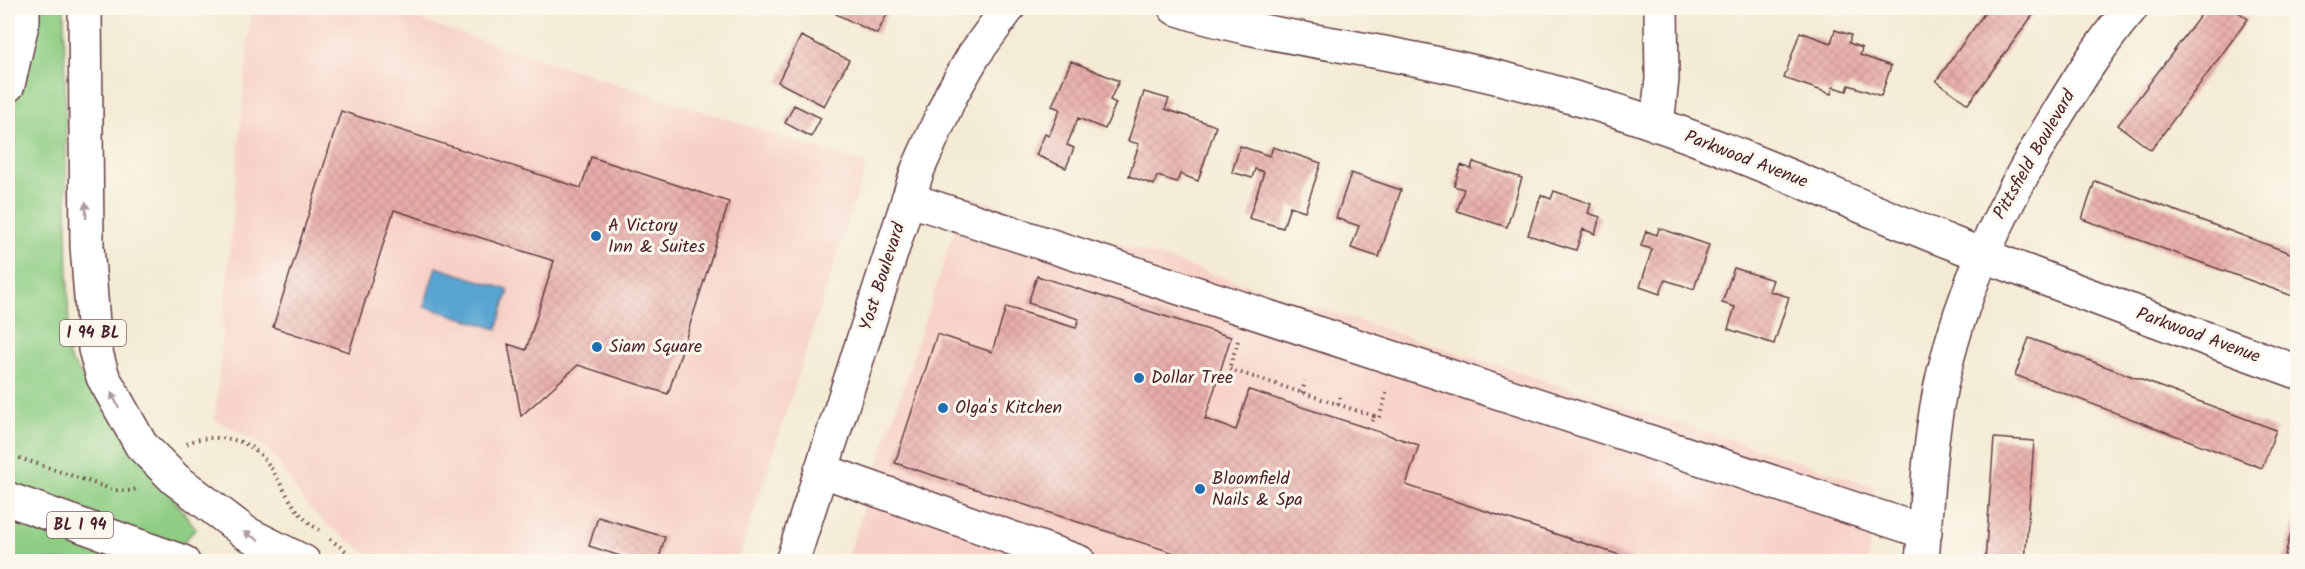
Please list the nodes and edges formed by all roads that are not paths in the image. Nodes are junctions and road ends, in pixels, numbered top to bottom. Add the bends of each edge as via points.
1 (23, 8) edge
2 (84, 8) edge
3 (1008, 8) edge
4 (1175, 8) edge
5 (1661, 8) edge
6 (2131, 8) edge
7 (8, 85) edge
8 (1657, 125) junction
9 (908, 199) junction
10 (1984, 254) junction
11 (2298, 372) edge
12 (821, 470) junction
13 (8, 499) edge
14 (1924, 547) edge
15 (183, 561) edge
16 (304, 561) edge
17 (792, 561) edge
18 (1079, 561) edge

1 - 7 main road
16 -> 2 main road, I 94 BL via 246,533 175,479 141,444 103,377 95,349 87,246
3 - 9 main road, Yost Boulevard via 951,95
4 - 8 main road, Parkwood Avenue via 1294,39 1473,72 1576,98
5 - 8 main road via 1662,79
6 - 10 main road, Pittsfield Boulevard via 2099,46 2045,134 2004,206
8 - 10 main road, Parkwood Avenue
9 - 12 main road, Yost Boulevard
9 - 14 main road
10 - 11 main road, Parkwood Avenue
10 - 14 main road, Pittsfield Boulevard via 1964,302 1944,372 1934,424
12 - 17 main road, Yost Boulevard
12 - 18 main road
13 - 15 main road, BL I 94

